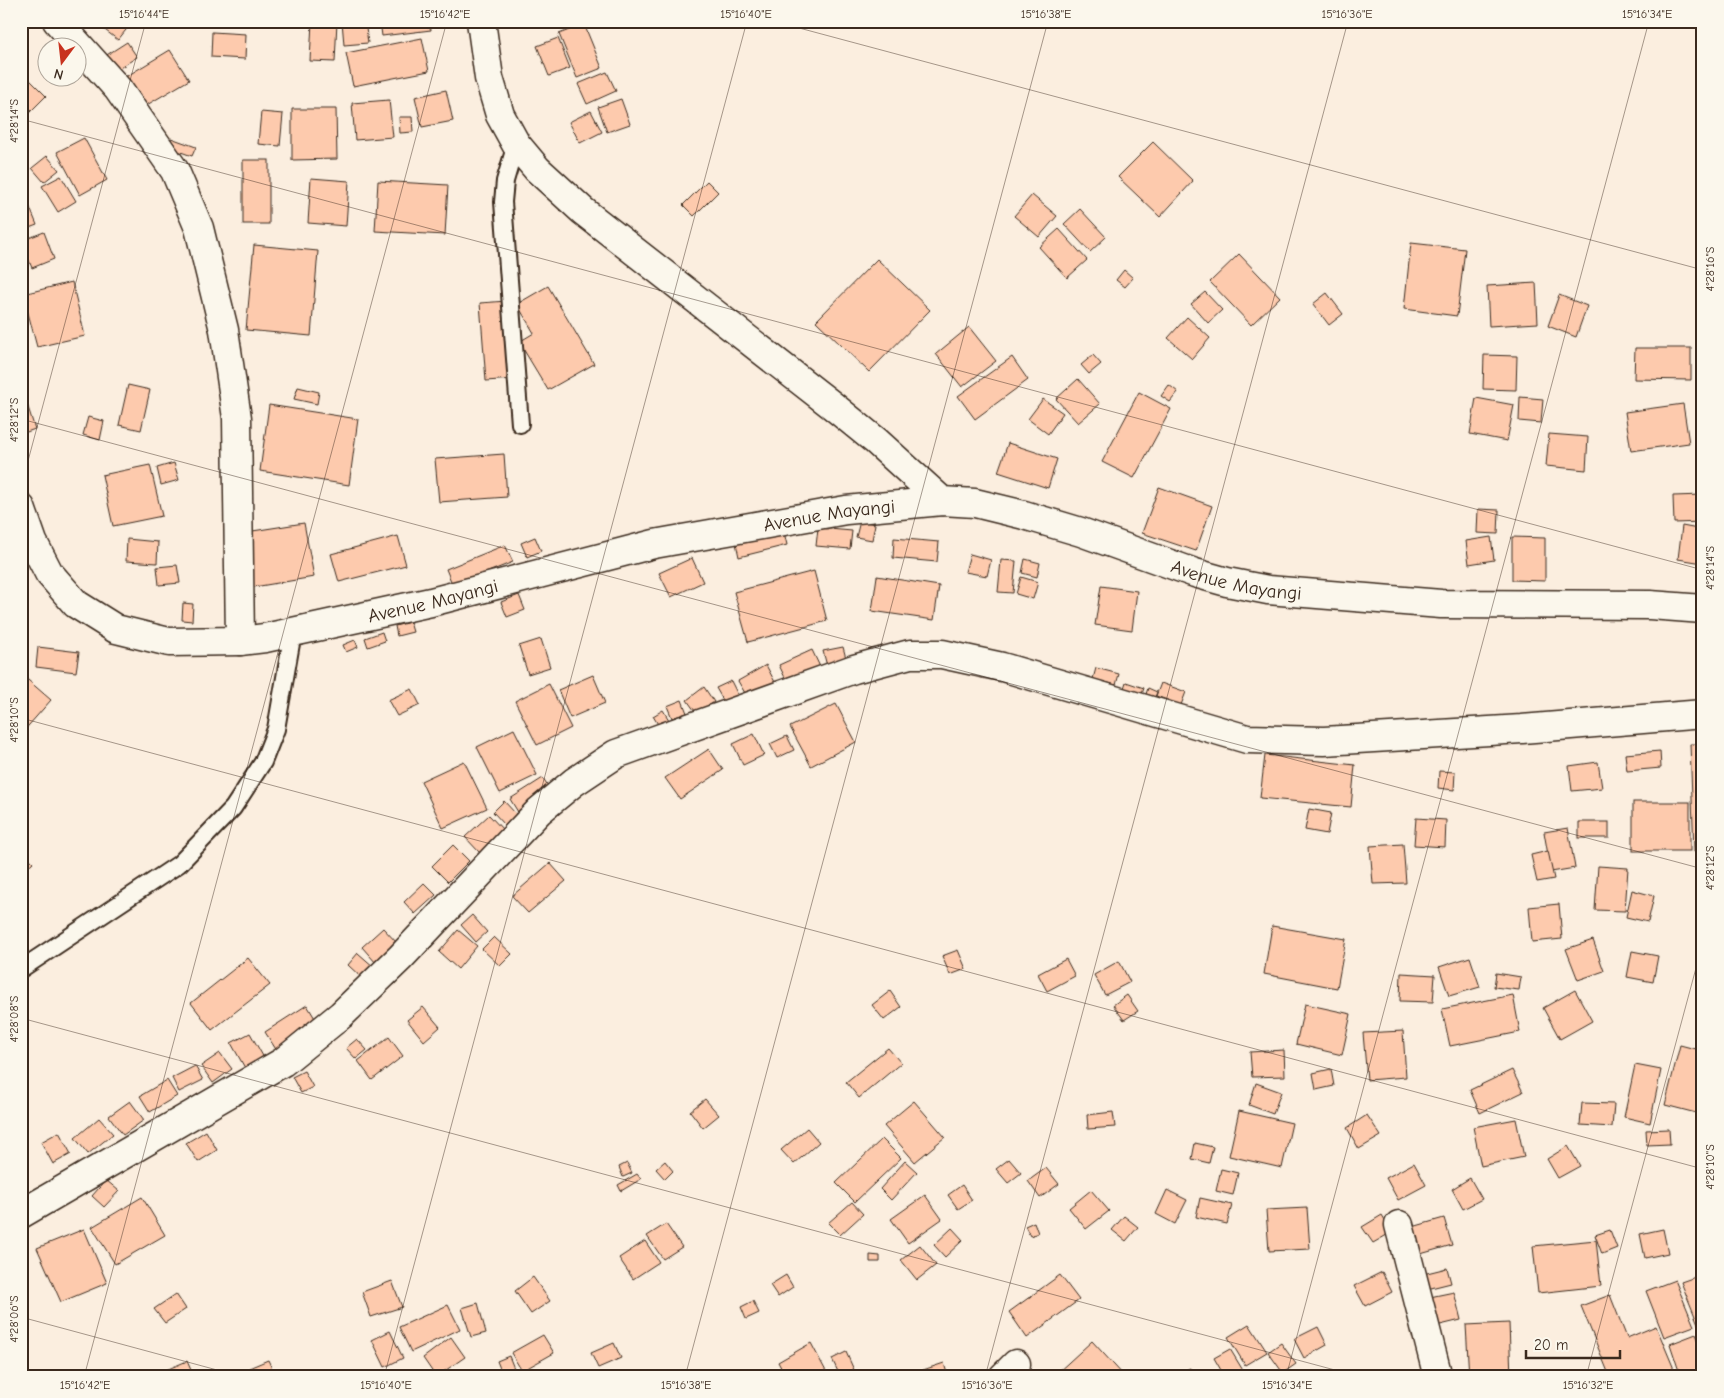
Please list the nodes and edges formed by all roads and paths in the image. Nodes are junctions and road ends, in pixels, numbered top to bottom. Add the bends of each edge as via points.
1 (57, 21) edge
2 (481, 21) edge
3 (516, 144) junction
4 (520, 424) dead end
5 (942, 501) junction
6 (21, 508) edge
7 (1703, 609) edge
8 (292, 632) junction
9 (240, 641) junction
10 (1703, 714) edge
11 (21, 969) edge
12 (21, 1214) edge
13 (1399, 1225) dead end
14 (1438, 1377) edge

1 - 9 street via 118,90 175,171 199,228 224,330 237,418
2 - 3 street via 489,78 500,115
3 - 4 lane via 505,181 503,202
3 - 5 street via 537,169 583,211 833,406
5 - 7 street, Avenue Mayangi via 974,503 1024,515 1195,573 1268,590 1441,604 1650,605
5 - 8 street, Avenue Mayangi via 846,510 654,544 431,602
6 - 9 street, Avenue Mayangi via 32,542 48,573 76,604 116,628 168,642
8 - 9 street, Avenue Mayangi
8 - 11 lane via 276,729 264,762 233,808 180,864
10 - 12 street via 1324,741 1247,739 1002,667 942,654 910,654 854,669 616,754 574,782 539,812 400,958 341,1015 283,1062
13 - 14 street

